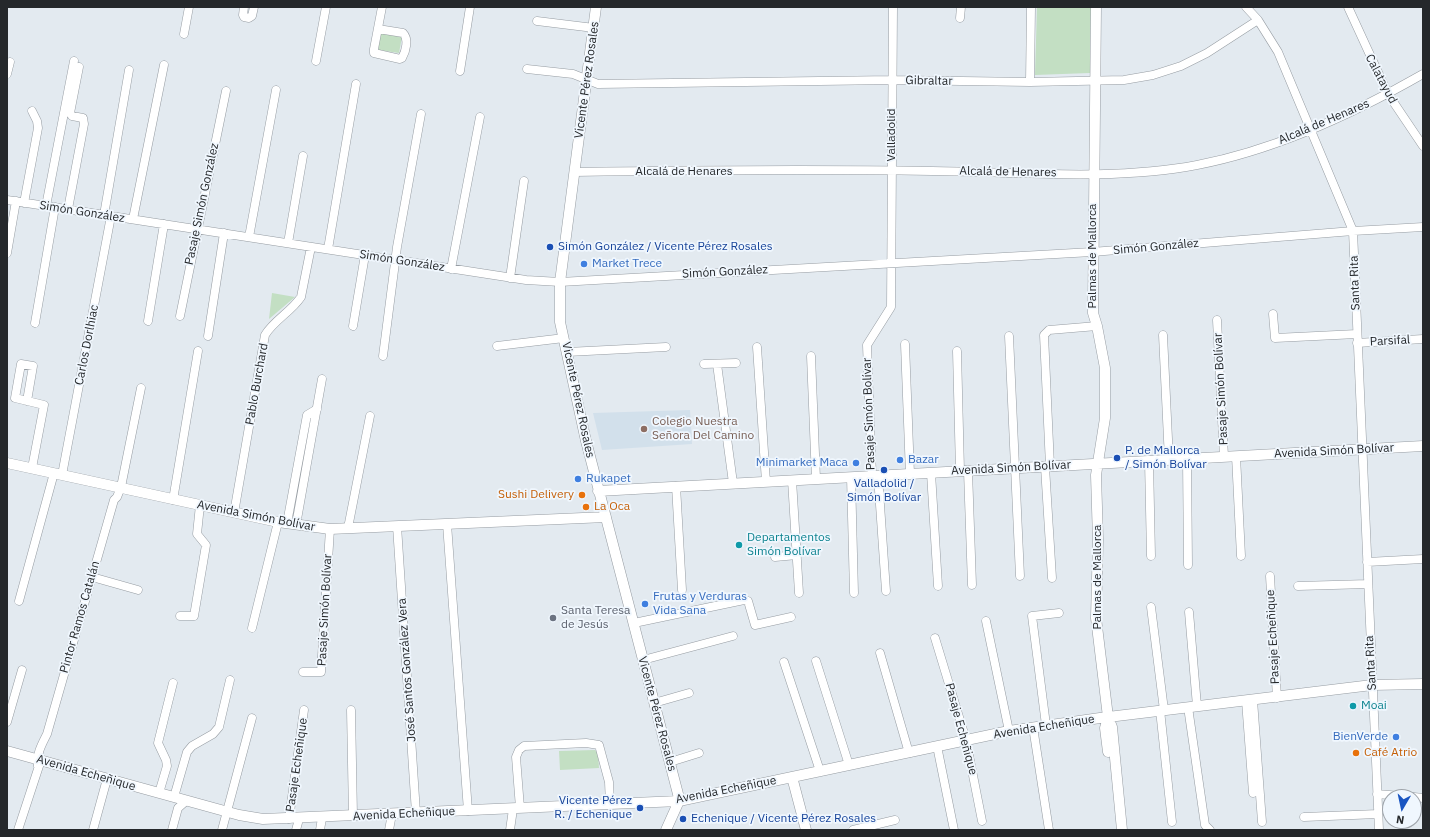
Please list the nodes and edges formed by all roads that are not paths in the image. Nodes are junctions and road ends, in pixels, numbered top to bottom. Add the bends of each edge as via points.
1 (189, 7) edge
2 (244, 7) edge
3 (254, 7) edge
4 (326, 7) edge
5 (382, 7) edge
6 (470, 7) edge
7 (596, 7) edge
8 (893, 7) edge
9 (961, 7) edge
10 (1031, 7) edge
11 (1096, 7) edge
12 (1246, 7) edge
13 (1348, 7) edge
14 (960, 18) dead end
15 (1258, 20) junction
16 (537, 21) dead end
17 (378, 28) junction
18 (594, 28) junction
19 (184, 34) dead end
20 (316, 61) dead end
21 (10, 62) dead end
22 (164, 65) dead end
23 (527, 68) dead end
24 (129, 70) dead end
25 (460, 71) dead end
26 (7, 74) edge
27 (1423, 74) edge
28 (587, 79) junction
29 (893, 80) junction
30 (1095, 81) junction
31 (1030, 82) junction
32 (356, 84) dead end
33 (276, 90) dead end
34 (226, 91) dead end
35 (1388, 94) junction
36 (32, 111) dead end
37 (421, 114) dead end
38 (480, 117) dead end
39 (1309, 130) junction
40 (1423, 146) edge
41 (303, 156) dead end
42 (892, 170) junction
43 (574, 172) junction
44 (1094, 173) junction
45 (524, 181) dead end
46 (7, 200) edge
47 (20, 202) junction
48 (46, 206) junction
49 (55, 207) junction
50 (68, 209) junction
51 (108, 215) junction
52 (132, 219) junction
53 (164, 224) junction
54 (1423, 228) edge
55 (196, 229) junction
56 (1353, 231) junction
57 (224, 233) junction
58 (249, 237) junction
59 (288, 243) junction
60 (311, 247) junction
61 (328, 250) junction
62 (1092, 252) junction
63 (7, 253) edge
64 (366, 255) junction
65 (395, 260) junction
66 (891, 262) junction
67 (451, 269) junction
68 (510, 278) junction
69 (560, 282) junction
70 (1273, 314) dead end
71 (180, 316) dead end
72 (1217, 320) dead end
73 (148, 321) dead end
74 (35, 323) dead end
75 (353, 326) dead end
76 (1097, 326) junction
77 (1164, 335) dead end
78 (208, 336) dead end
79 (1009, 336) dead end
80 (564, 338) junction
81 (1357, 338) junction
82 (1423, 339) edge
83 (905, 344) dead end
84 (497, 346) dead end
85 (666, 347) dead end
86 (757, 347) dead end
87 (198, 351) dead end
88 (956, 351) dead end
89 (567, 352) junction
90 (383, 356) dead end
91 (811, 356) dead end
92 (736, 363) dead end
93 (704, 364) dead end
94 (717, 364) junction
95 (322, 378) dead end
96 (141, 388) dead end
97 (27, 401) dead end
98 (370, 416) dead end
99 (1423, 446) edge
100 (1362, 450) junction
101 (1236, 456) junction
102 (1224, 457) junction
103 (1187, 459) junction
104 (1169, 460) junction
105 (1149, 461) junction
106 (7, 463) edge
107 (1097, 464) junction
108 (1048, 466) junction
109 (32, 468) junction
110 (1014, 468) junction
111 (964, 471) junction
112 (931, 473) junction
113 (58, 474) junction
114 (910, 474) junction
115 (875, 476) junction
116 (851, 477) junction
117 (816, 479) junction
118 (792, 480) junction
119 (766, 482) junction
120 (733, 483) junction
121 (117, 486) junction
122 (676, 486) junction
123 (598, 491) junction
124 (173, 500) junction
125 (200, 505) junction
126 (234, 513) junction
127 (606, 517) junction
128 (287, 523) junction
129 (447, 524) junction
130 (397, 526) junction
131 (348, 528) junction
132 (330, 529) junction
133 (797, 556) junction
134 (1150, 556) dead end
135 (1241, 556) dead end
136 (775, 557) dead end
137 (1423, 559) edge
138 (1367, 562) junction
139 (1188, 565) dead end
140 (1020, 576) dead end
141 (1270, 576) dead end
142 (92, 577) junction
143 (1052, 578) dead end
144 (1368, 584) junction
145 (972, 585) dead end
146 (938, 586) dead end
147 (1298, 586) dead end
148 (138, 590) dead end
149 (682, 590) dead end
150 (886, 591) dead end
151 (799, 593) dead end
152 (854, 593) dead end
153 (19, 601) dead end
154 (1151, 607) dead end
155 (1189, 612) dead end
156 (1059, 613) dead end
157 (180, 616) dead end
158 (791, 617) dead end
159 (986, 621) dead end
160 (634, 622) junction
161 (252, 628) dead end
162 (733, 636) dead end
163 (935, 638) dead end
164 (880, 653) dead end
165 (643, 660) junction
166 (816, 661) dead end
167 (784, 662) dead end
168 (22, 670) dead end
169 (303, 672) dead end
170 (230, 680) dead end
171 (173, 683) dead end
172 (1423, 684) edge
173 (1372, 685) junction
174 (689, 693) dead end
175 (1277, 698) junction
176 (1250, 700) junction
177 (654, 703) junction
178 (1192, 707) junction
179 (304, 710) dead end
180 (351, 710) dead end
181 (1162, 710) junction
182 (1108, 717) junction
183 (252, 718) dead end
184 (7, 722) edge
185 (1046, 725) junction
186 (1034, 727) junction
187 (1009, 731) junction
188 (966, 740) junction
189 (937, 746) junction
190 (7, 751) edge
191 (909, 753) junction
192 (700, 754) dead end
193 (39, 762) junction
194 (670, 762) junction
195 (849, 765) junction
196 (820, 771) junction
197 (792, 777) junction
198 (107, 779) junction
199 (1253, 792) dead end
200 (159, 793) junction
201 (1377, 794) junction
202 (1382, 794) edge
203 (179, 801) junction
204 (679, 801) junction
205 (610, 804) junction
206 (517, 809) junction
207 (468, 811) junction
208 (226, 812) junction
209 (416, 813) junction
210 (392, 814) junction
211 (1378, 814) junction
212 (353, 816) junction
213 (1304, 817) dead end
214 (322, 818) junction
215 (294, 819) junction
216 (895, 820) dead end
217 (982, 821) dead end
218 (1172, 822) dead end
219 (1262, 822) dead end
220 (18, 830) edge
221 (93, 830) edge
222 (172, 830) edge
223 (222, 830) edge
224 (296, 830) edge
225 (320, 830) edge
226 (389, 830) edge
227 (510, 830) edge
228 (666, 830) edge
229 (806, 830) edge
230 (854, 830) edge
231 (954, 830) edge
232 (1049, 830) edge
233 (1118, 830) edge
234 (1122, 830) edge
235 (1210, 830) edge
236 (1379, 830) edge

1 - 19 street
2 - 3 street via 243,15 249,18
4 - 20 street
5 - 17 street
6 - 25 street
7 - 18 street, Vicente Pérez Rosales
8 - 29 street, Valladolid
9 - 14 street
10 - 31 street
11 - 30 street, Palmas de Mallorca
12 - 15 street, Santa Rita
13 - 35 street, Calatayud
15 - 30 street, Gibraltar via 1207,53 1181,66 1139,78
15 - 39 street, Santa Rita via 1284,66
16 - 18 street
17 - 17 street via 403,33 406,36 402,58 374,53
18 - 28 street, Vicente Pérez Rosales
21 - 26 street
22 - 52 street
23 - 28 street, Gibraltar via 573,74
24 - 51 street
27 - 35 street, Alcalá de Henares
28 - 29 street, Gibraltar via 598,84
28 - 43 street, Vicente Pérez Rosales
29 - 31 street, Gibraltar
29 - 42 street, Valladolid
30 - 31 street, Gibraltar
30 - 44 street, Palmas de Mallorca
32 - 61 street
33 - 58 street
34 - 55 street, Pasaje Simón González
35 - 39 street, Alcalá de Henares
35 - 40 street, Calatayud
36 - 47 street via 38,128
37 - 65 street
38 - 67 street
39 - 44 street, Alcalá de Henares via 1234,157 1197,165 1148,171
39 - 56 street, Santa Rita
41 - 59 street
42 - 43 street, Alcalá de Henares
42 - 44 street, Alcalá de Henares
42 - 66 street, Valladolid
43 - 69 street, Vicente Pérez Rosales
44 - 62 street, Palmas de Mallorca
45 - 68 street
46 - 47 street, Simón González
47 - 48 street, Simón González
47 - 63 street
48 - 49 street, Simón González
48 - 50 street via 76,64 70,113 82,118 84,124
49 - 50 street, Simón González
49 - 74 street
50 - 51 street, Simón González
51 - 52 street, Simón González
51 - 113 street, Carlos Dorlhiac
52 - 53 street, Simón González
53 - 55 street, Simón González
53 - 73 street
54 - 56 street, Simón González
55 - 57 street, Simón González
55 - 71 street, Pasaje Simón González
56 - 62 street, Simón González
56 - 81 street, Santa Rita
57 - 58 street, Simón González
57 - 78 street
58 - 59 street, Simón González
59 - 60 street, Simón González
60 - 61 street, Simón González
60 - 126 street, Pablo Burchard via 301,298 265,335
61 - 64 street, Simón González
62 - 66 street, Simón González
62 - 76 street, Palmas de Mallorca via 1093,313
64 - 65 street, Simón González
64 - 75 street
65 - 67 street, Simón González
65 - 90 street
66 - 69 street, Simón González
66 - 115 street, Pasaje Simón Bolívar via 891,307 867,345
67 - 68 street, Simón González
68 - 69 street, Simón González
69 - 80 street, Vicente Pérez Rosales via 560,322
70 - 81 street, Parsifal via 1276,338
72 - 102 street, Pasaje Simón Bolívar
76 - 107 street, Palmas de Mallorca via 1106,368 1106,418
76 - 108 street via 1049,330 1044,336
77 - 104 street
79 - 110 street
80 - 84 street
80 - 89 street, Vicente Pérez Rosales
81 - 82 street, Parsifal
81 - 100 street, Santa Rita
83 - 114 street
85 - 89 street
86 - 119 street
87 - 124 street
88 - 111 street
89 - 123 street, Vicente Pérez Rosales
91 - 117 street
92 - 94 street
93 - 94 street
94 - 120 street
95 - 128 street via 318,409
96 - 121 street
97 - 109 street via 44,405
98 - 131 street
99 - 100 street, Avenida Simón Bolívar
100 - 101 street, Avenida Simón Bolívar
100 - 138 street, Santa Rita
101 - 102 street, Avenida Simón Bolívar
101 - 135 street, Pasaje Simón Bolívar
102 - 103 street, Avenida Simón Bolívar
103 - 104 street, Avenida Simón Bolívar
103 - 139 street
104 - 105 street, Avenida Simón Bolívar
105 - 107 street, Avenida Simón Bolívar
105 - 134 street
106 - 109 street, Avenida Simón Bolívar
107 - 108 street, Avenida Simón Bolívar
107 - 182 street, Palmas de Mallorca via 1096,618
108 - 110 street, Avenida Simón Bolívar
108 - 143 street
109 - 113 street, Avenida Simón Bolívar
110 - 111 street, Avenida Simón Bolívar
110 - 140 street
111 - 112 street, Avenida Simón Bolívar
111 - 145 street
112 - 114 street, Avenida Simón Bolívar
112 - 146 street
113 - 121 street, Avenida Simón Bolívar
113 - 153 street
114 - 115 street, Avenida Simón Bolívar
115 - 116 street, Avenida Simón Bolívar
115 - 150 street, Pasaje Simón Bolívar
116 - 117 street, Avenida Simón Bolívar
116 - 152 street, Pasaje Simón Bolívar
117 - 118 street, Avenida Simón Bolívar
118 - 119 street, Avenida Simón Bolívar
118 - 133 street
119 - 120 street, Avenida Simón Bolívar
120 - 122 street, Avenida Simón Bolívar
121 - 124 street, Avenida Simón Bolívar
121 - 142 street, Pintor Ramos Catalán via 117,497
122 - 123 street, Avenida Simón Bolívar
122 - 149 street
123 - 127 street, Vicente Pérez Rosales
124 - 125 street, Avenida Simón Bolívar
125 - 126 street, Avenida Simón Bolívar
125 - 157 street via 197,534 206,545 194,616
126 - 128 street, Avenida Simón Bolívar
127 - 129 street, Avenida Simón Bolívar
127 - 160 street, Vicente Pérez Rosales
128 - 132 street, Avenida Simón Bolívar
128 - 161 street
129 - 130 street, Avenida Simón Bolívar
129 - 207 street
130 - 131 street, Avenida Simón Bolívar
130 - 209 street, José Santos González Vera
131 - 132 street, Avenida Simón Bolívar
132 - 169 street, Pasaje Simón Bolívar via 321,672
133 - 136 street
133 - 151 street
137 - 138 street
138 - 144 street, Santa Rita
141 - 175 street, Pasaje Echeñique
142 - 148 street
142 - 193 street, Pintor Ramos Catalán
144 - 147 street
144 - 173 street, Santa Rita
154 - 181 street
155 - 178 street
156 - 185 street via 1032,616
158 - 160 street via 755,625 750,604 744,600
159 - 187 street
160 - 165 street, Vicente Pérez Rosales
162 - 165 street
163 - 188 street, Pasaje Echeñique
164 - 191 street
165 - 177 street, Vicente Pérez Rosales
166 - 195 street
167 - 196 street
168 - 184 street
170 - 203 street via 219,727 187,752
171 - 200 street via 158,743 167,766
172 - 173 street, Avenida Echeñique
173 - 175 street, Avenida Echeñique
173 - 201 street, Santa Rita
174 - 177 street
175 - 176 street, Avenida Echeñique
176 - 178 street, Avenida Echeñique
176 - 199 street
176 - 219 street
177 - 194 street, Vicente Pérez Rosales
178 - 181 street, Avenida Echeñique
178 - 235 street via 1206,824
179 - 215 street, Pasaje Echeñique
180 - 212 street
181 - 182 street, Avenida Echeñique
181 - 218 street
182 - 185 street, Avenida Echeñique
182 - 233 street, Palmas de Mallorca via 1105,728
182 - 234 street, Palmas de Mallorca via 1112,727
183 - 208 street
185 - 186 street, Avenida Echeñique
186 - 187 street, Avenida Echeñique
186 - 232 street
187 - 188 street, Avenida Echeñique
188 - 189 street, Avenida Echeñique
188 - 217 street, Pasaje Echeñique
189 - 191 street, Avenida Echeñique
189 - 231 street
190 - 193 street, Avenida Echeñique
191 - 195 street, Avenida Echeñique
192 - 194 street
193 - 198 street, Avenida Echeñique
193 - 220 street
194 - 204 street, Vicente Pérez Rosales
195 - 196 street, Avenida Echeñique
196 - 197 street, Avenida Echeñique
197 - 204 street, Avenida Echeñique
197 - 229 street
198 - 200 street, Avenida Echeñique
198 - 221 street
200 - 203 street, Avenida Echeñique
201 - 202 street
201 - 211 street, Santa Rita
203 - 208 street, Avenida Echeñique
203 - 222 street
204 - 205 street, Avenida Echeñique
204 - 228 street
205 - 206 street, Avenida Echeñique
205 - 206 street via 609,782 599,745 586,743 524,746 516,756
206 - 207 street, Avenida Echeñique
206 - 227 street
207 - 209 street, Avenida Echeñique
208 - 215 street, Avenida Echeñique via 263,819
208 - 223 street
209 - 210 street, Avenida Echeñique
210 - 212 street, Avenida Echeñique
210 - 226 street
211 - 213 street
211 - 236 street, Santa Rita
212 - 214 street, Avenida Echeñique
214 - 215 street, Avenida Echeñique
214 - 225 street
215 - 224 street, Pasaje Echeñique
216 - 230 street

